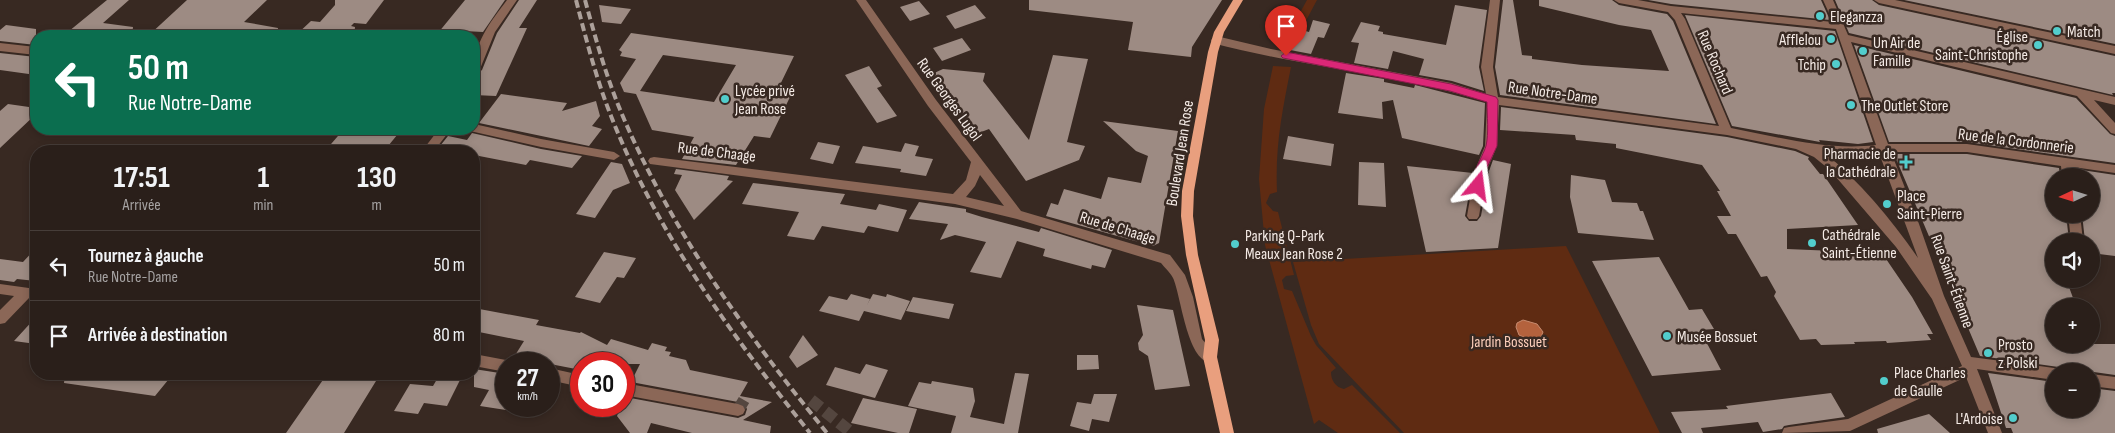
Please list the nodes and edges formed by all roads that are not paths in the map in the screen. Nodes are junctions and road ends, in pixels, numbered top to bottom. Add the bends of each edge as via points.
1 (512, 0) edge
2 (861, 0) edge
3 (1238, 0) edge
4 (1495, 0) edge
5 (1619, 0) edge
6 (1828, 0) edge
7 (1879, 0) edge
8 (1670, 9) junction
9 (1842, 32) junction
10 (1216, 40) junction
11 (0, 48) edge
12 (30, 50) edge
13 (2115, 50) edge
14 (480, 55) edge
15 (2080, 92) junction
16 (1493, 100) junction
17 (2115, 101) edge
18 (480, 129) edge
19 (2115, 130) edge
20 (1727, 131) junction
21 (440, 135) edge
22 (433, 145) edge
23 (1799, 145) junction
24 (1884, 148) junction
25 (614, 156) dead end
26 (654, 161) dead end
27 (977, 162) junction
28 (2066, 162) junction
29 (2067, 168) edge
30 (2115, 168) edge
31 (955, 199) junction
32 (1016, 214) junction
33 (1473, 216) dead end
34 (0, 289) edge
35 (30, 294) edge
36 (30, 295) edge
37 (1937, 296) junction
38 (0, 319) edge
39 (1210, 357) junction
40 (480, 361) edge
41 (495, 364) edge
42 (1968, 365) junction
43 (2045, 373) edge
44 (2100, 381) edge
45 (2115, 383) edge
46 (635, 391) edge
47 (738, 410) dead end
48 (1227, 433) edge
49 (1789, 433) edge
50 (1995, 433) edge

1 - 14 street via 490,31
2 - 27 street, Rue Georges Lugol
3 - 10 main road, Boulevard Jean Rose
4 - 16 street via 1487,67
5 - 8 street
6 - 9 street, Rue Saint-Étienne
7 - 13 street
8 - 9 street
8 - 20 street, Rue Rochard via 1680,19
9 - 15 street
9 - 24 street, Rue Saint-Étienne
10 - 16 street, Rue Notre-Dame via 1451,87
10 - 39 main road, Boulevard Jean Rose via 1188,191 1187,216 1192,255 1212,340
11 - 12 street
15 - 17 street
15 - 19 street
16 - 20 street, Rue Notre-Dame
16 - 33 street via 1491,146 1481,170
18 - 25 street
20 - 23 street, Rue Notre-Dame
21 - 22 street
23 - 24 street, Rue Notre-Dame via 1853,152
23 - 37 street, Rue Notre-Dame via 1818,154 1840,173 1896,238
24 - 28 street, Rue de la Cordonnerie via 1967,148
24 - 37 street, Rue Saint-Étienne via 1914,224
26 - 31 street, Rue de Chaage
27 - 31 street via 970,186
27 - 32 street, Rue Georges Lugol
28 - 29 street
28 - 30 street, Rue de la Cordonnerie
31 - 32 street, Rue de Chaage
32 - 39 street, Rue de Chaage via 1165,259 1178,275 1196,341
34 - 35 street
36 - 38 street
37 - 42 street, Rue Saint-Étienne
39 - 48 main road, Boulevard Jean Rose
40 - 41 street
42 - 43 street
42 - 49 street via 1850,425
42 - 50 street, Rue Saint-Étienne
44 - 45 street
46 - 47 street

